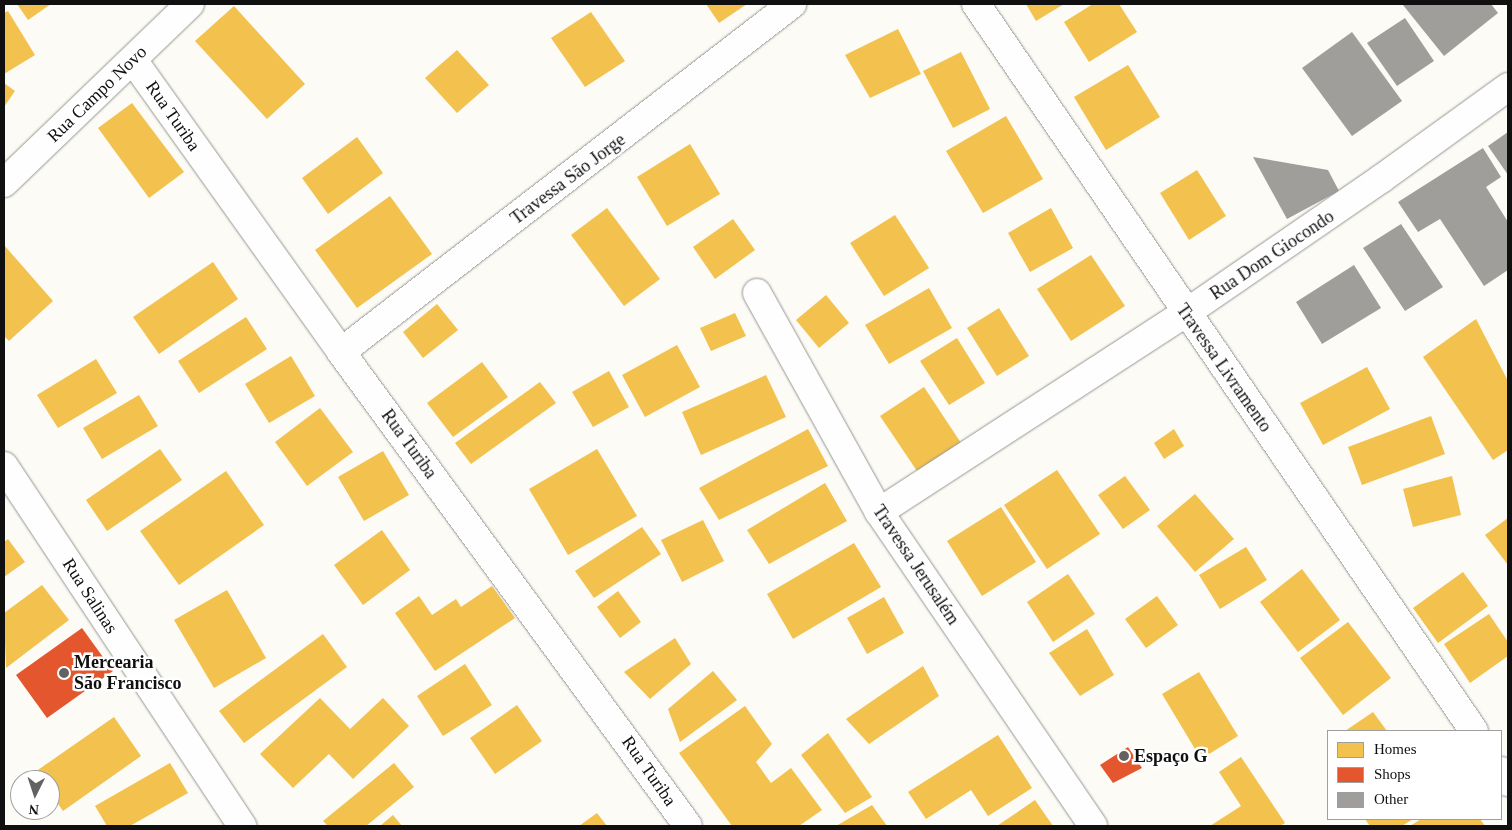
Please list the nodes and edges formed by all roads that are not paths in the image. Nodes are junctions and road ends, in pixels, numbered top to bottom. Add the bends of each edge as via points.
1 (190, 4) edge
2 (792, 4) edge
3 (976, 4) edge
4 (133, 60) junction
5 (1508, 87) edge
6 (4, 183) edge
7 (757, 293) dead end
8 (1186, 314) junction
9 (341, 352) junction
10 (4, 466) edge
11 (879, 512) junction
12 (1473, 730) edge
13 (242, 826) edge
14 (688, 826) edge
15 (1093, 826) edge

1 - 4 street, Rua Campo Novo
2 - 9 street, Travessa São Jorge
3 - 8 street, Travessa Livramento
4 - 6 street, Rua Campo Novo
4 - 9 street, Rua Turiba
5 - 8 street, Rua Dom Giocondo
7 - 11 street, Travessa Jerusalém
8 - 11 street, Rua Dom Giocondo
8 - 12 street, Travessa Livramento
9 - 14 street, Rua Turiba
10 - 13 street, Rua Salinas
11 - 15 street, Travessa Jerusalém

